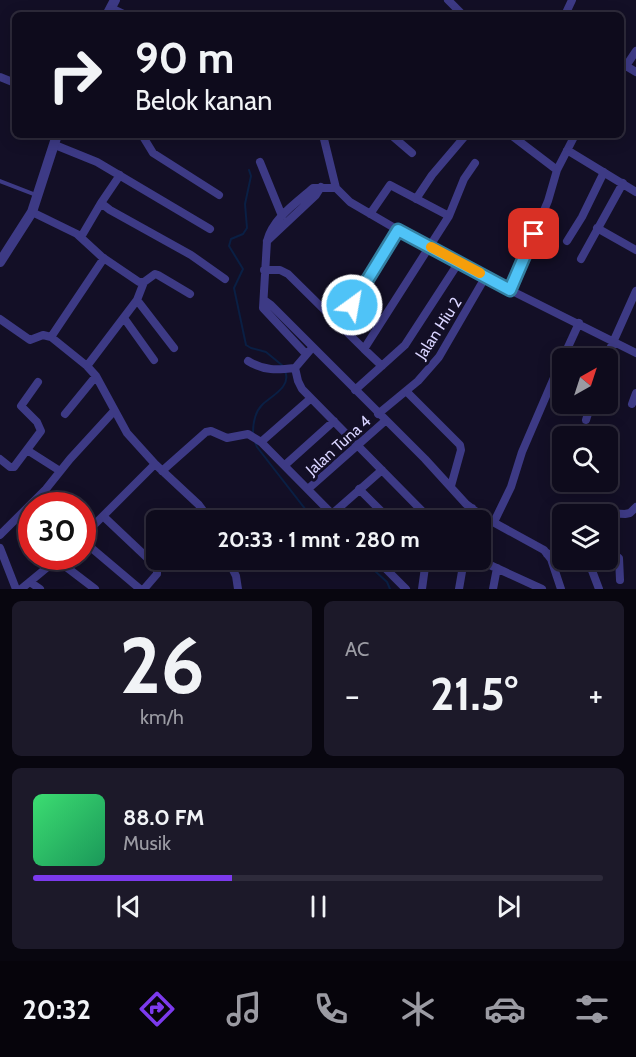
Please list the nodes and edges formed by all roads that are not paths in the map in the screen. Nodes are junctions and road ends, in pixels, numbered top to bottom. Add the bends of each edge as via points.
1 (448, 0) edge
2 (460, 12) edge
3 (636, 51) edge
4 (624, 68) edge
5 (636, 72) edge
6 (144, 138) edge
7 (324, 138) edge
8 (394, 138) edge
9 (464, 138) edge
10 (515, 138) edge
11 (573, 138) edge
12 (56, 140) edge
13 (567, 150) junction
14 (412, 153) dead end
15 (260, 162) dead end
16 (475, 163) dead end
17 (557, 170) junction
18 (604, 172) junction
19 (120, 175) junction
20 (0, 181) edge
21 (622, 183) junction
22 (321, 187) junction
23 (336, 188) junction
24 (636, 192) edge
25 (37, 195) junction
26 (219, 195) dead end
27 (416, 199) junction
28 (101, 202) junction
29 (32, 212) junction
30 (370, 214) junction
31 (282, 216) junction
32 (449, 216) junction
33 (597, 228) junction
34 (210, 229) dead end
35 (398, 230) junction
36 (81, 237) junction
37 (267, 241) junction
38 (567, 241) dead end
39 (429, 246) junction
40 (636, 250) edge
41 (104, 258) junction
42 (581, 259) dead end
43 (0, 262) edge
44 (459, 262) junction
45 (264, 270) junction
46 (486, 276) junction
47 (225, 279) dead end
48 (144, 282) junction
49 (510, 290) junction
50 (636, 291) edge
51 (190, 294) dead end
52 (137, 300) junction
53 (124, 318) junction
54 (0, 319) edge
55 (579, 323) junction
56 (340, 324) junction
57 (51, 337) junction
58 (614, 341) junction
59 (174, 348) dead end
60 (568, 348) edge
61 (611, 348) edge
62 (364, 349) junction
63 (309, 351) junction
64 (636, 353) edge
65 (154, 360) dead end
66 (248, 361) dead end
67 (87, 366) junction
68 (382, 366) junction
69 (289, 368) junction
70 (96, 376) junction
71 (38, 382) dead end
72 (552, 384) edge
73 (355, 390) junction
74 (406, 391) junction
75 (636, 393) edge
76 (310, 399) junction
77 (632, 404) dead end
78 (114, 411) junction
79 (65, 414) dead end
80 (378, 414) junction
81 (588, 414) edge
82 (586, 420) dead end
83 (334, 421) junction
84 (385, 421) junction
85 (260, 440) junction
86 (359, 446) junction
87 (27, 450) junction
88 (0, 459) edge
89 (154, 464) junction
90 (285, 465) junction
91 (382, 470) junction
92 (60, 471) junction
93 (162, 471) junction
94 (451, 486) junction
95 (308, 489) junction
96 (359, 489) junction
97 (636, 507) edge
98 (472, 508) joint
99 (203, 510) edge
100 (328, 510) edge
101 (341, 510) edge
102 (380, 510) edge
103 (421, 510) edge
104 (618, 514) edge
105 (103, 516) junction
106 (494, 522) junction
107 (96, 524) edge
108 (1, 531) edge
109 (0, 548) edge
110 (96, 551) edge
111 (547, 554) junction
112 (552, 554) edge
113 (618, 557) edge
114 (491, 565) edge
115 (497, 568) junction
116 (44, 570) edge
117 (73, 570) edge
118 (233, 570) edge
119 (387, 570) edge
120 (425, 570) edge
121 (462, 570) edge
122 (592, 570) edge
123 (620, 580) dead end
124 (30, 582) junction
125 (528, 586) edge
126 (16, 589) edge
127 (21, 589) edge
128 (40, 589) edge
129 (95, 589) edge
130 (142, 589) edge
131 (238, 589) edge
132 (406, 589) edge
133 (422, 589) edge
134 (459, 589) edge
135 (493, 589) edge
136 (542, 589) edge
137 (561, 589) edge
138 (599, 589) edge

1 - 2 street
3 - 4 street
4 - 5 street
6 - 26 street via 153,153
7 - 23 street
8 - 14 street
9 - 27 street
10 - 17 street
11 - 13 street
12 - 19 street
12 - 25 street
13 - 17 street
13 - 18 street
15 - 31 street
16 - 32 street
17 - 49 street
18 - 21 street
18 - 38 street
19 - 28 street
19 - 34 street
20 - 25 lane
21 - 24 street
21 - 33 street
22 - 23 street
22 - 31 street via 313,188
22 - 37 street
23 - 30 street
25 - 29 street
27 - 30 street via 390,185
27 - 32 street
28 - 36 street
28 - 47 street
29 - 36 street
29 - 43 street
30 - 35 street
31 - 37 street via 270,230
32 - 39 street
33 - 40 street
33 - 42 street
35 - 39 street
35 - 56 street
36 - 41 street
37 - 45 street
39 - 44 street
39 - 62 street
41 - 48 street
41 - 57 street
44 - 46 street
44 - 68 street via 405,345
45 - 56 street via 284,271
45 - 63 street via 264,300
46 - 49 street
46 - 74 street, Jalan Hiu 2 via 438,357
48 - 51 street via 155,274
48 - 52 street
49 - 55 street
50 - 58 street
52 - 53 street
52 - 59 street
53 - 65 street
53 - 67 street
54 - 57 street via 30,340 43,335
55 - 58 street
55 - 60 street
56 - 62 street
57 - 67 street
58 - 61 street
58 - 64 street
62 - 68 street
63 - 69 street
63 - 73 street
66 - 69 street via 259,368
67 - 70 street
68 - 73 street
69 - 76 street
70 - 78 street
70 - 79 street
71 - 87 street via 21,404 40,429
72 - 106 street
73 - 80 street
74 - 80 street, Jalan Hiu 2
74 - 94 street via 460,445
75 - 77 street
76 - 83 street
76 - 85 street
78 - 89 street
78 - 92 street
80 - 84 street
81 - 82 street
83 - 86 street
83 - 90 street
84 - 86 street, Jalan Tuna 4
84 - 94 street
85 - 90 street
85 - 93 street via 248,434 227,438 206,432
86 - 91 street
86 - 95 street, Jalan Tuna 4
87 - 88 street via 13,468
87 - 92 street
89 - 93 street
89 - 105 street
90 - 95 street
91 - 96 street
91 - 103 street
92 - 108 street
93 - 99 street
94 - 98 street
95 - 100 street
96 - 101 street
96 - 102 street
97 - 104 street via 630,513
98 - 106 street
105 - 107 street
105 - 130 street via 158,567 157,574
106 - 111 street
109 - 126 street
110 - 130 street
111 - 112 street
111 - 137 street
113 - 123 street
114 - 115 street
115 - 125 street
115 - 135 street
116 - 124 street
117 - 129 street
118 - 131 street
119 - 132 street
120 - 133 street
121 - 134 street
122 - 138 street
124 - 127 street
124 - 128 street
125 - 136 street

